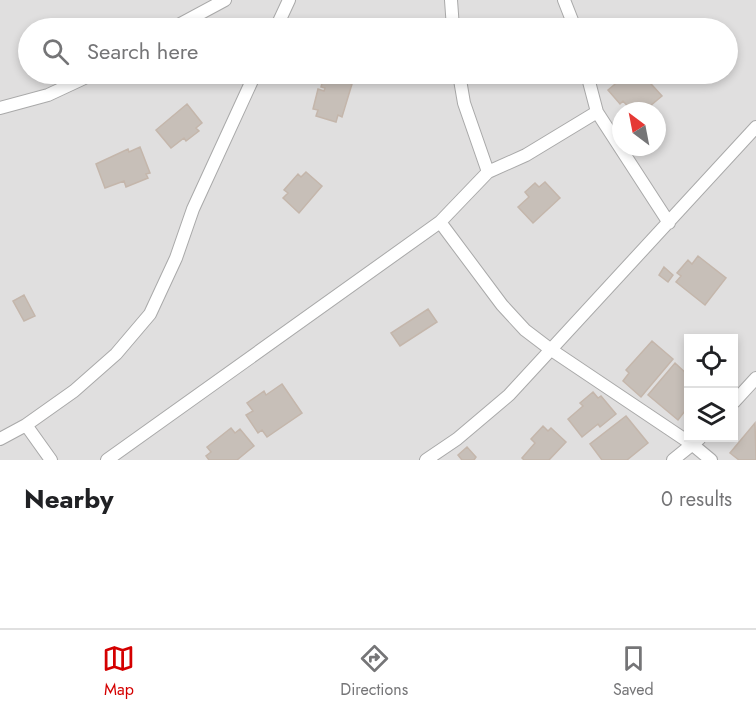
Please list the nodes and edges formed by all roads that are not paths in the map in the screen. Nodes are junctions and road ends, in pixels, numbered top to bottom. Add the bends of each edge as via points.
1 (225, 0) edge
2 (289, 0) edge
3 (451, 0) edge
4 (564, 0) edge
5 (192, 18) edge
6 (281, 18) edge
7 (452, 18) edge
8 (571, 18) edge
9 (72, 84) edge
10 (250, 84) edge
11 (461, 84) edge
12 (590, 84) edge
13 (0, 108) edge
14 (597, 112) junction
15 (756, 127) edge
16 (488, 172) junction
17 (440, 222) junction
18 (669, 223) junction
19 (550, 349) junction
20 (756, 378) edge
21 (738, 398) edge
22 (26, 425) junction
23 (684, 433) edge
24 (1, 436) edge
25 (696, 442) edge
26 (698, 442) edge
27 (51, 460) edge
28 (107, 460) edge
29 (426, 460) edge
30 (673, 460) edge
31 (711, 460) edge

1 - 5 street
2 - 6 street
3 - 7 street
4 - 8 street
9 - 13 street
10 - 22 street via 150,314 116,354 74,391
11 - 16 street
12 - 14 street
14 - 16 street
14 - 18 street
15 - 18 street
16 - 17 street
17 - 19 street via 502,305
17 - 28 street
18 - 19 street
19 - 23 street
19 - 29 street via 509,395
20 - 21 street
22 - 24 street
22 - 27 street
25 - 30 street
26 - 31 street

